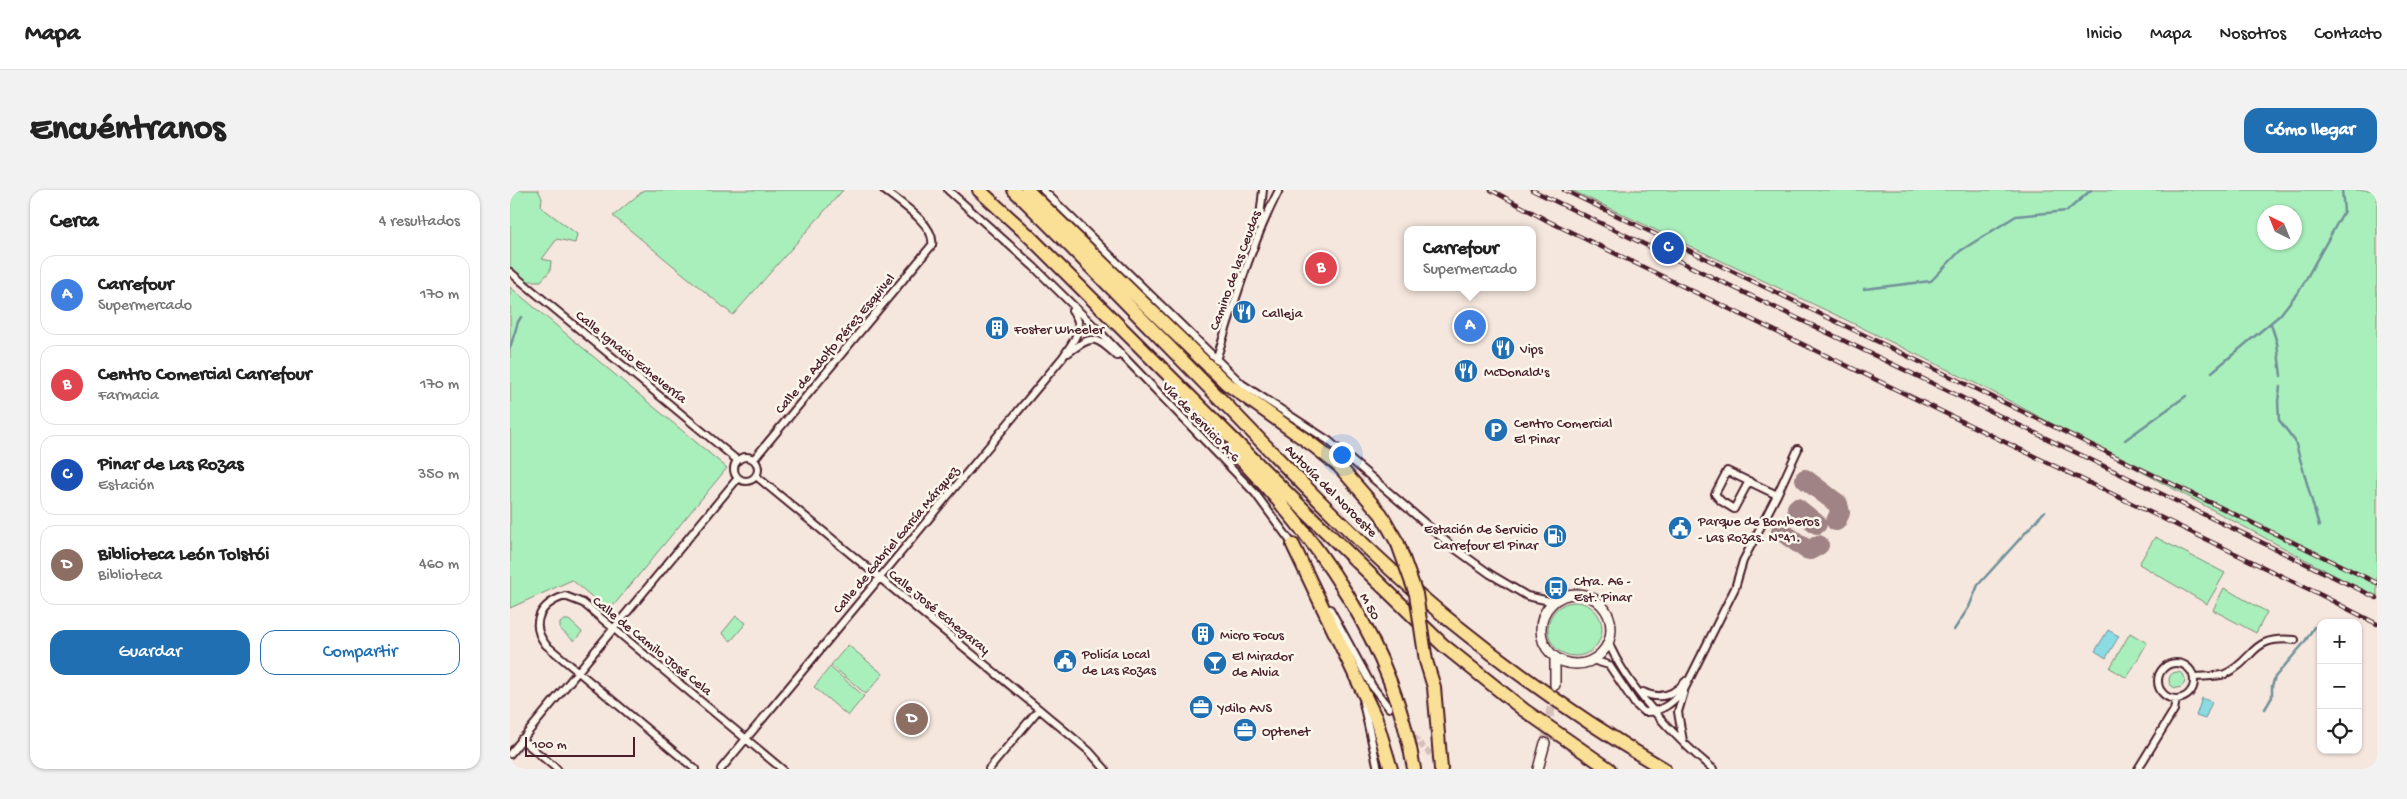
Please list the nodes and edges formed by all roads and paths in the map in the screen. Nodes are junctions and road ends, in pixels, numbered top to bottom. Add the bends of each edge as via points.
1 (884, 190) edge
2 (948, 190) edge
3 (979, 190) edge
4 (1014, 190) edge
5 (1028, 190) edge
6 (1043, 190) edge
7 (1263, 190) edge
8 (1279, 190) edge
9 (1259, 232) junction
10 (1034, 267) junction
11 (510, 272) edge
12 (1130, 336) junction
13 (1063, 357) junction
14 (1216, 360) junction
15 (1183, 418) junction
16 (1798, 449) dead end
17 (754, 459) junction
18 (737, 460) junction
19 (756, 476) junction
20 (738, 478) junction
21 (1748, 481) junction
22 (1777, 495) junction
23 (1293, 545) junction
24 (879, 577) junction
25 (1554, 602) junction
26 (614, 628) junction
27 (2295, 640) dead end
28 (1608, 641) junction
29 (1555, 658) junction
30 (1592, 660) junction
31 (1426, 661) junction
32 (1571, 664) junction
33 (578, 671) junction
34 (1690, 676) junction
35 (2194, 677) junction
36 (1358, 680) junction
37 (1684, 690) junction
38 (1639, 691) junction
39 (2176, 699) junction
40 (1390, 708) dead end
41 (1039, 709) junction
42 (1656, 712) junction
43 (521, 739) junction
44 (746, 739) junction
45 (1683, 742) junction
46 (1545, 743) tunnel mouth
47 (510, 754) edge
48 (1540, 766) edge
49 (557, 769) edge
50 (695, 769) edge
51 (721, 769) edge
52 (782, 769) edge
53 (989, 769) edge
54 (1104, 769) edge
55 (1378, 769) edge
56 (1391, 769) edge
57 (1414, 769) edge
58 (1435, 769) edge
59 (1441, 769) edge
60 (1609, 769) edge
61 (1664, 769) edge
62 (1713, 769) edge
63 (2138, 769) edge

1 - 17 street, Calle de Adolfo Pérez Esquivel via 925,224 931,231 932,242
2 - 10 street, Vía de servicio A-6
3 - 12 highway
4 - 61 highway, Autovía del Noroeste via 1385,564 1448,618 1538,687
5 - 31 highway, bridge via 1226,384 1339,466 1381,514 1398,544 1416,594
6 - 14 street
7 - 9 street
8 - 9 street, Camino de las Ceudas
9 - 14 street, Camino de las Ceudas
10 - 13 street, Calle de Gabriel García Márquez via 1077,316 1080,324 1079,332
10 - 15 street, Vía de servicio A-6
11 - 18 street, Calle Ignacio Echeverría
12 - 57 highway, M 50 via 1138,353 1261,479 1324,557 1361,616 1388,675 1401,710
12 - 60 highway via 1443,645 1524,710
13 - 15 street, Calle de Gabriel García Márquez via 1086,339 1104,343
13 - 24 street, Calle de Gabriel García Márquez
14 - 25 street via 1242,384 1329,441 1479,567 1527,596
15 - 23 street, Vía de servicio A-6 via 1255,493
16 - 22 street
17 - 18 street via 744,456
17 - 19 street via 759,467
18 - 20 street via 734,469
19 - 20 street via 749,481
19 - 24 street, Calle José Echegaray
20 - 26 street
21 - 21 street via 1727,471 1715,494 1734,509
21 - 22 street
22 - 34 street
23 - 36 highway
23 - 40 street, Vía de servicio A-6 via 1310,568 1372,686
24 - 41 street, Calle José Echegaray
24 - 44 street, Calle de Gabriel García Márquez
25 - 28 street via 1574,595 1596,601 1609,619
25 - 29 street via 1543,617 1541,626 1544,644
26 - 33 street
26 - 33 street, Calle de Camilo José Cela via 573,598 565,596 542,611 538,625 541,639
26 - 44 street, Calle de Camilo José Cela
27 - 35 street via 2280,638 2268,641 2227,672
28 - 30 street
28 - 38 street via 1626,675
29 - 32 street
29 - 32 street via 1555,685
30 - 32 street
30 - 42 street via 1609,665 1638,709
31 - 58 highway
31 - 59 highway via 1434,687
33 - 43 street
33 - 50 street, Calle de Camilo José Cela
34 - 37 street
34 - 38 street via 1679,689 1664,697 1652,697
35 - 39 street via 2190,692
35 - 39 street via 2188,667 2176,662 2161,670 2159,688 2166,696
36 - 55 street
36 - 56 highway via 1376,719
37 - 42 street via 1672,703
37 - 45 street via 1678,712
38 - 42 street
39 - 63 street via 2174,710
41 - 53 street
41 - 54 street, Calle José Echegaray via 1089,751
42 - 45 street
43 - 47 street
43 - 49 street
44 - 51 street, Calle de Gabriel García Márquez
44 - 52 street, Calle de Camilo José Cela
45 - 62 street
46 - 48 street

